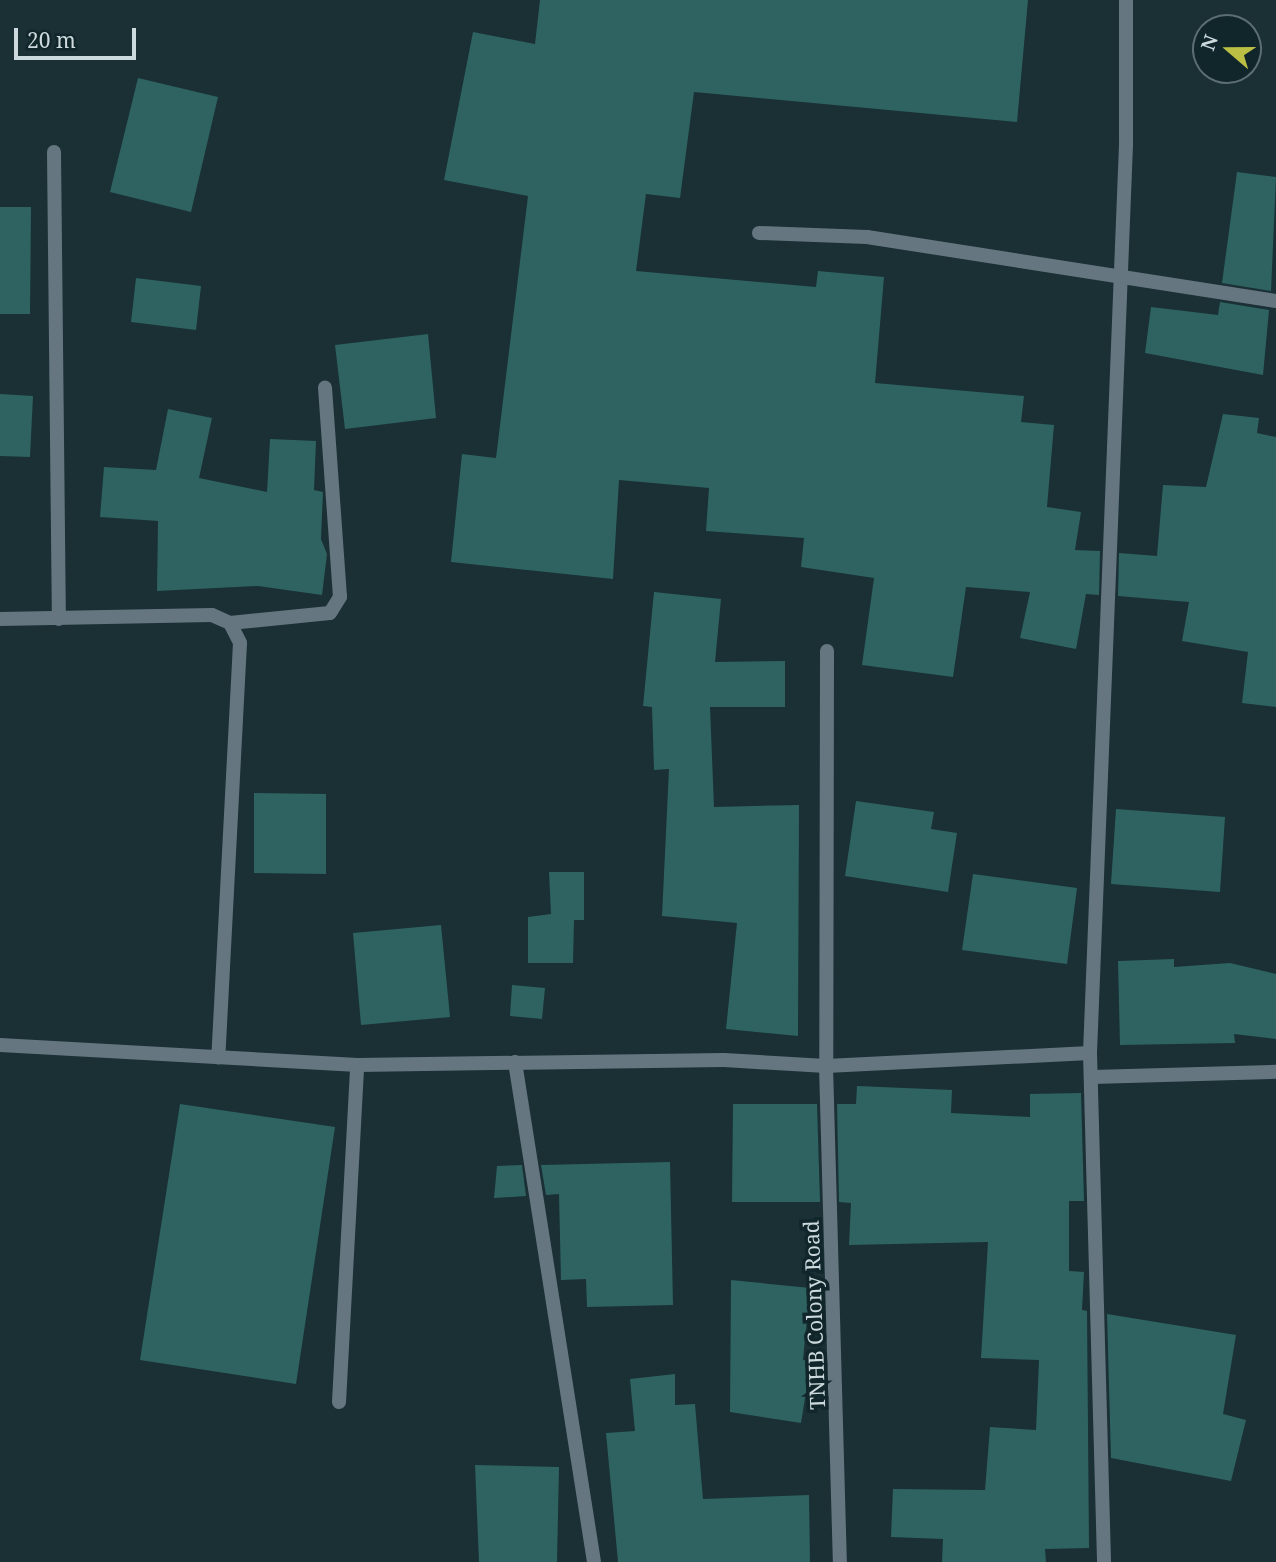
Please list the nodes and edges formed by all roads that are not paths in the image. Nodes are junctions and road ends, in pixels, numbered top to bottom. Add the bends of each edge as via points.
1 (1126, 0) edge
2 (54, 152) dead end
3 (759, 233) dead end
4 (1119, 276) junction
5 (1276, 301) edge
6 (326, 388) dead end
7 (0, 619) edge
8 (59, 619) junction
9 (230, 623) junction
10 (827, 652) dead end
11 (0, 1045) edge
12 (1090, 1053) junction
13 (218, 1057) junction
14 (515, 1062) junction
15 (357, 1065) junction
16 (826, 1066) junction
17 (1276, 1072) edge
18 (1092, 1077) junction
19 (339, 1402) dead end
20 (594, 1562) edge
21 (840, 1562) edge
22 (1104, 1562) edge

1 - 4 street
2 - 8 street
3 - 4 street via 867,237
4 - 5 street
4 - 12 street
6 - 9 street via 340,597 330,613
7 - 8 street
8 - 9 street via 212,615
9 - 13 street via 240,643
10 - 16 street, TNHB Colony Road
11 - 13 street
12 - 16 street
12 - 18 street
13 - 15 street
14 - 15 street
14 - 16 street
14 - 20 street
15 - 19 street
16 - 21 street, TNHB Colony Road
17 - 18 street
18 - 22 street

